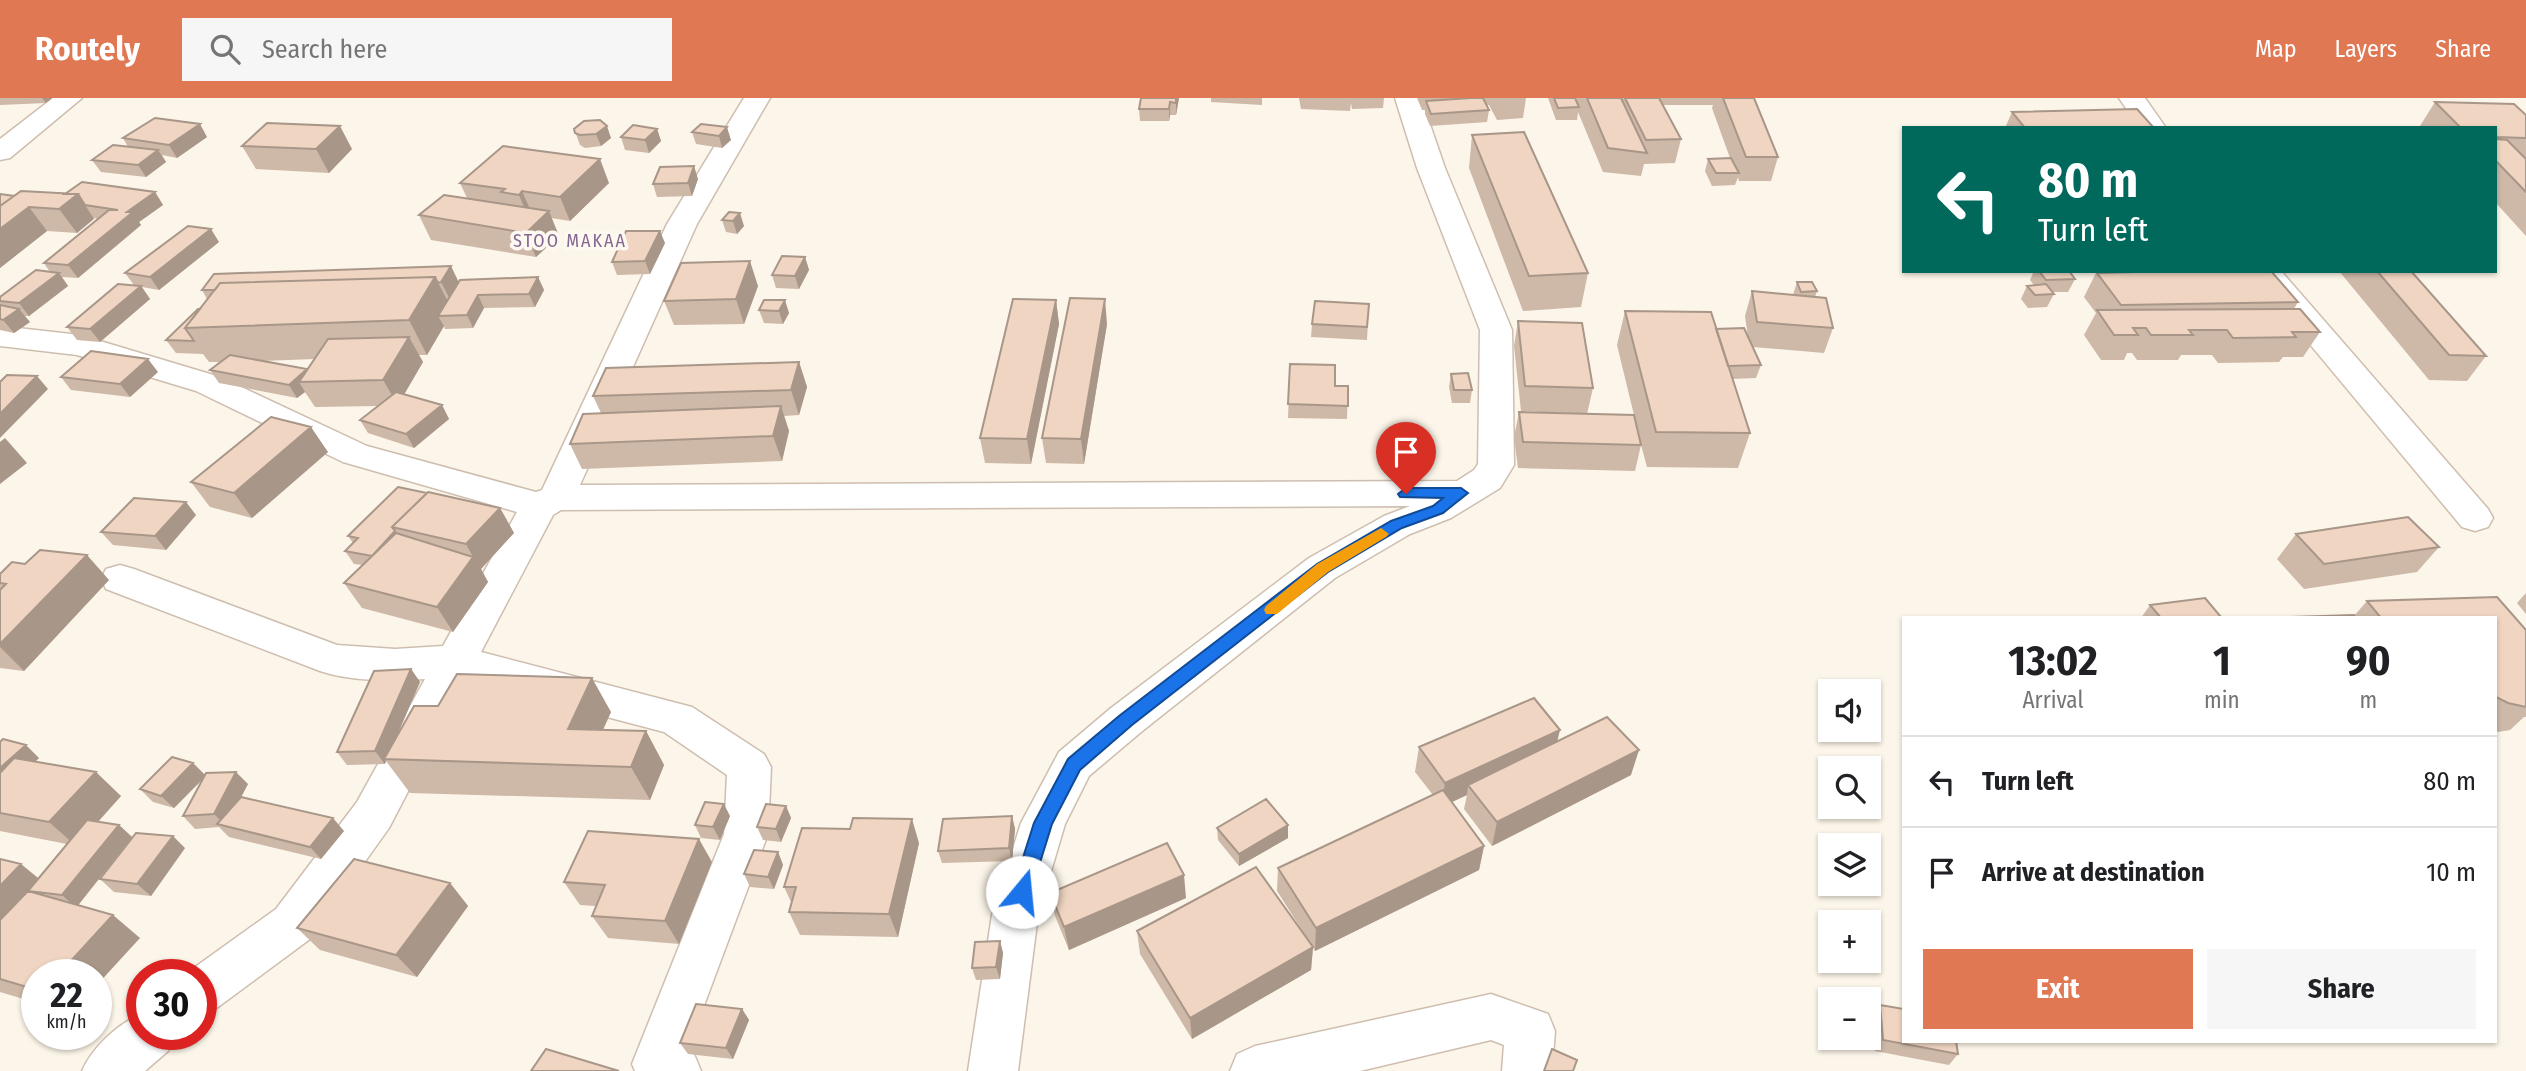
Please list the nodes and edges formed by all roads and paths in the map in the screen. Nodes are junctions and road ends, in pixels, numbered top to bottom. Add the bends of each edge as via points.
1 (69, 98) edge
2 (757, 98) edge
3 (1408, 98) edge
4 (2132, 98) edge
5 (2152, 126) edge
6 (0, 152) edge
7 (2266, 273) edge
8 (0, 336) edge
9 (1461, 493) junction
10 (547, 502) junction
11 (2475, 518) dead end
12 (120, 579) dead end
13 (455, 661) junction
14 (217, 979) edge
15 (131, 1050) edge
16 (107, 1071) edge
17 (676, 1071) edge
18 (993, 1071) edge
19 (1255, 1071) edge
20 (1527, 1071) edge

1 - 6 street
2 - 10 street via 682,224
3 - 9 street via 1496,330 1496,465 1487,479
4 - 5 street
7 - 11 street
8 - 10 street via 79,345 208,384 355,454
9 - 10 street
9 - 18 street via 1322,568 1074,764 1043,823 1015,915
10 - 13 street
12 - 13 street via 334,660 395,665
13 - 14 street via 373,815 293,924
13 - 17 street via 677,719 749,767 746,834 657,1064
15 - 16 street
19 - 20 street via 1491,1017 1530,1031

